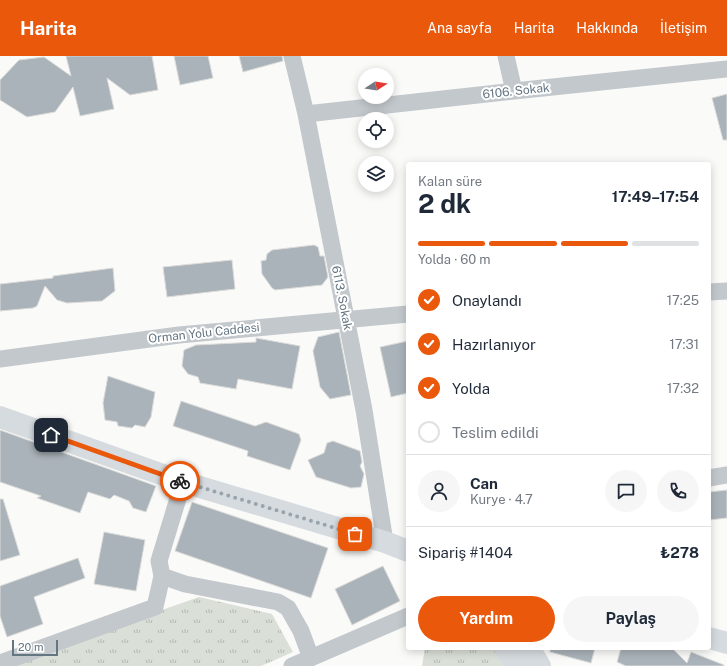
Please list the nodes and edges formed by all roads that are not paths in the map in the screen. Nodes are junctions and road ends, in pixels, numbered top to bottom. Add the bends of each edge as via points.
1 (292, 56) edge
2 (506, 56) edge
3 (727, 69) edge
4 (514, 91) junction
5 (306, 114) junction
6 (727, 291) edge
7 (711, 292) edge
8 (406, 314) edge
9 (346, 320) junction
10 (0, 359) edge
11 (0, 417) edge
12 (727, 475) edge
13 (711, 478) edge
14 (183, 482) junction
15 (385, 542) junction
16 (406, 550) edge
17 (162, 576) junction
18 (406, 617) edge
19 (711, 639) edge
20 (727, 643) edge
21 (506, 650) edge
22 (530, 650) edge
23 (311, 658) junction
24 (0, 663) edge
25 (292, 666) edge
26 (516, 666) edge
27 (540, 666) edge

1 - 5 street, 6113. Sokak
2 - 4 street
3 - 4 street, 6106. Sokak
4 - 5 street, 6106. Sokak
5 - 9 street, 6113. Sokak
6 - 7 street
8 - 9 street, Orman Yolu Caddesi
9 - 10 street, Orman Yolu Caddesi via 179,335
9 - 15 street, 6113. Sokak via 364,410
11 - 14 street
12 - 13 street
14 - 15 street
14 - 17 street via 159,561
15 - 16 street
17 - 23 street via 185,584 278,602 288,608 301,631
17 - 24 street via 155,606
18 - 23 street
19 - 20 street
21 - 26 street
22 - 27 street
23 - 25 street

